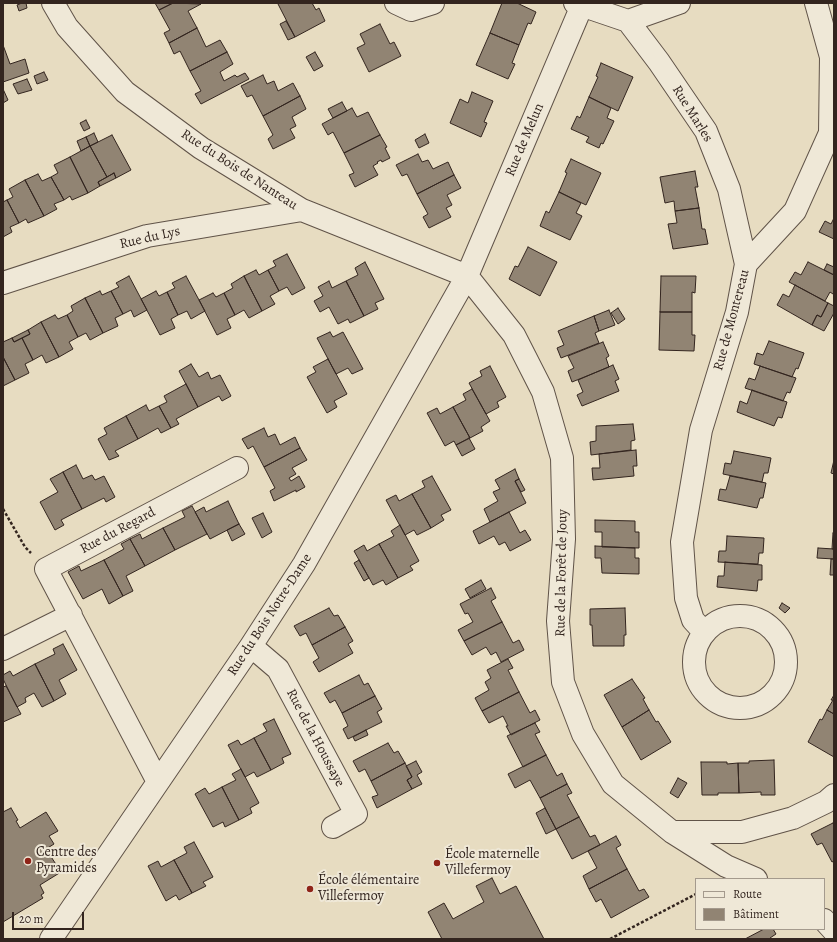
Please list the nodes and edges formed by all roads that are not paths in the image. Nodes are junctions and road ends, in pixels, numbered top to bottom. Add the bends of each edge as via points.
1 (53, 3) edge
2 (396, 3) edge
3 (433, 3) edge
4 (679, 3) edge
5 (816, 3) edge
6 (580, 4) edge
7 (628, 21) junction
8 (302, 210) junction
9 (746, 264) junction
10 (467, 276) junction
11 (3, 282) edge
12 (237, 468) dead end
13 (71, 615) junction
14 (704, 632) junction
15 (251, 646) junction
16 (3, 649) edge
17 (158, 782) junction
18 (834, 795) edge
19 (333, 827) dead end
20 (672, 832) junction
21 (754, 878) edge
22 (825, 921) edge
23 (834, 931) edge
24 (51, 939) edge

1 - 8 street, Rue du Bois de Nanteau via 67,27 125,92 201,148
2 - 3 street via 411,10
4 - 7 street
5 - 9 street, Rue de Montereau via 831,57 830,133 795,211
6 - 7 street
6 - 10 street, Rue de Melun
7 - 9 street, Rue Marles via 706,131 729,189
8 - 10 street, Rue du Bois de Nanteau
8 - 11 street, Rue du Lys via 147,236
9 - 14 street, Rue de Montereau via 737,312 701,430 682,542 686,598 693,620
10 - 15 street, Rue du Bois Notre-Dame via 304,564
10 - 20 street, Rue de la Forêt de Jouy via 518,342 544,392 562,458 564,540 558,621 563,682 583,734 613,784
12 - 13 street, Rue du Regard via 46,570
13 - 16 street
13 - 17 street
14 - 14 street via 693,657 698,683 706,694 716,702 736,708 756,705 768,699 784,677 786,665 786,652 773,629 751,616 738,615 725,617
15 - 17 street, Rue du Bois Notre-Dame
15 - 19 street, Rue de la Houssaye via 278,669 356,814
17 - 24 street, Rue du Bois Notre-Dame
18 - 20 street via 826,802 793,818 742,832
20 - 21 street, Rue de la Forêt de Jouy via 726,866
22 - 23 street

